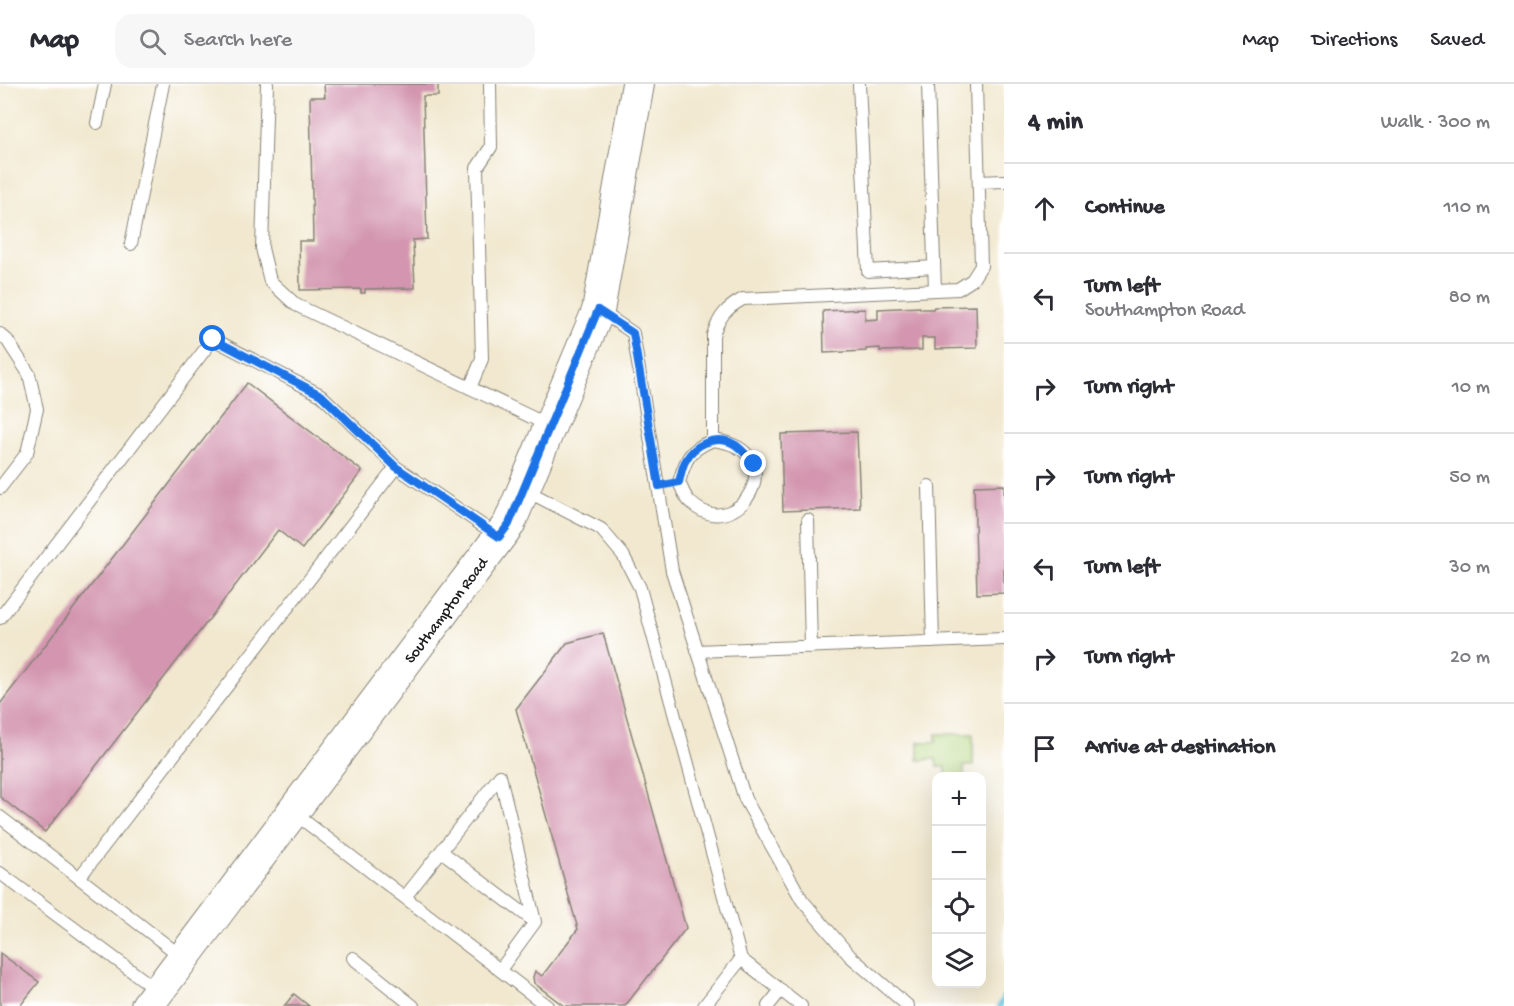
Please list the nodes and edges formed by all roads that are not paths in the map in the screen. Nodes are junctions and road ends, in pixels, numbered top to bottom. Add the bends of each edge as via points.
1 (105, 84) edge
2 (163, 84) edge
3 (267, 84) edge
4 (490, 84) edge
5 (638, 84) edge
6 (859, 84) edge
7 (928, 84) edge
8 (976, 84) edge
9 (97, 123) dead end
10 (1004, 181) edge
11 (979, 182) junction
12 (131, 244) dead end
13 (934, 267) junction
14 (935, 290) junction
15 (598, 310) junction
16 (0, 334) edge
17 (470, 388) junction
18 (550, 426) junction
19 (713, 440) junction
20 (396, 467) junction
21 (679, 482) junction
22 (659, 486) junction
23 (929, 486) dead end
24 (0, 488) edge
25 (524, 489) junction
26 (808, 520) dead end
27 (499, 537) junction
28 (0, 618) edge
29 (1004, 639) edge
30 (933, 642) junction
31 (811, 647) junction
32 (697, 651) junction
33 (293, 812) junction
34 (0, 817) edge
35 (441, 851) junction
36 (0, 873) edge
37 (79, 878) junction
38 (405, 897) junction
39 (535, 922) junction
40 (183, 958) junction
41 (353, 958) dead end
42 (741, 959) junction
43 (500, 970) junction
44 (781, 990) junction
45 (152, 999) edge
46 (413, 1006) edge
47 (547, 1006) edge
48 (704, 1006) edge
49 (768, 1006) edge
50 (801, 1006) edge
51 (908, 1006) edge

1 - 9 lane
2 - 12 lane
3 - 17 lane via 262,248 270,281 296,305
4 - 17 lane via 491,147 477,168 482,359
5 - 15 street, Southampton Road
6 - 13 lane via 868,271
7 - 13 lane
8 - 11 lane
10 - 11 lane
11 - 14 lane via 981,266 958,289
13 - 14 lane
14 - 19 lane via 742,299 729,307 718,319 713,335
15 - 18 street, Southampton Road
15 - 22 lane via 633,333
16 - 24 lane via 29,374 37,409 27,453
17 - 18 lane
18 - 25 street, Southampton Road
19 - 21 lane via 696,447 685,460
19 - 21 lane via 730,442 754,464 752,493 741,506 723,514 703,512 689,501
20 - 27 lane
20 - 28 lane via 321,395 213,339
20 - 37 lane
21 - 22 lane
22 - 32 lane via 672,571
23 - 30 lane
25 - 27 street, Southampton Road
25 - 42 lane via 601,529 623,555 640,588
26 - 31 lane
27 - 33 street, Southampton Road
29 - 30 lane
30 - 31 lane
31 - 32 lane
32 - 51 lane via 745,799 802,900 850,956
33 - 38 lane
33 - 40 street, Southampton Road
34 - 37 lane
35 - 38 lane
35 - 39 lane
35 - 39 lane via 500,776
36 - 45 lane
37 - 40 lane
38 - 43 lane
39 - 43 lane
40 - 45 street, Southampton Road
41 - 46 lane
42 - 44 lane
42 - 48 lane
43 - 47 lane
44 - 49 lane
44 - 50 lane

